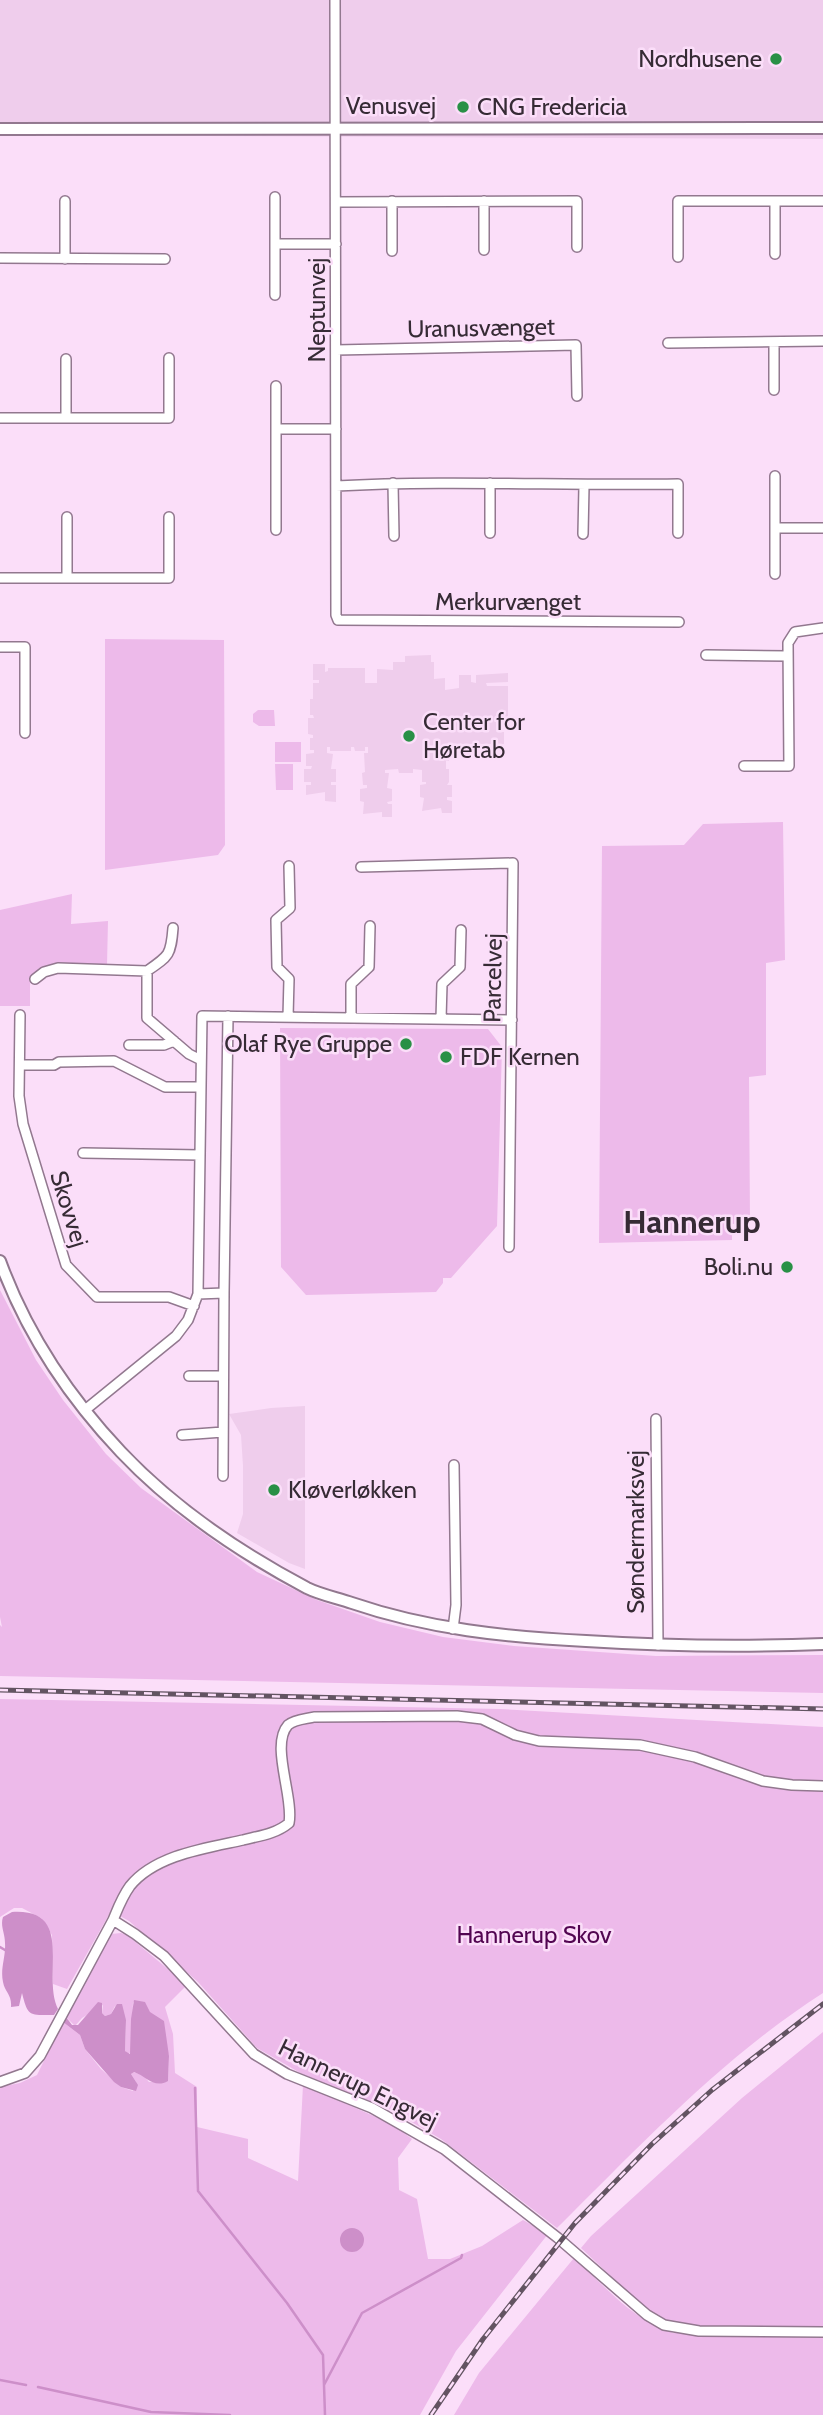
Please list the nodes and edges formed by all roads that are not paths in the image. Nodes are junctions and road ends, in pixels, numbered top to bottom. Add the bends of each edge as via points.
1 (335, 0) edge
2 (335, 127) junction
3 (823, 128) edge
4 (0, 129) edge
5 (275, 197) dead end
6 (65, 201) dead end
7 (393, 201) junction
8 (484, 201) junction
9 (775, 201) junction
10 (823, 201) edge
11 (336, 202) junction
12 (275, 244) junction
13 (336, 244) junction
14 (577, 247) dead end
15 (484, 250) dead end
16 (392, 251) dead end
17 (775, 254) dead end
18 (678, 257) dead end
19 (0, 258) edge
20 (65, 258) junction
21 (165, 259) dead end
22 (275, 295) dead end
23 (823, 341) edge
24 (774, 342) junction
25 (668, 343) dead end
26 (336, 350) junction
27 (169, 358) dead end
28 (66, 359) dead end
29 (276, 386) dead end
30 (774, 390) dead end
31 (577, 396) dead end
32 (0, 418) edge
33 (66, 418) junction
34 (276, 429) junction
35 (336, 429) junction
36 (775, 476) dead end
37 (393, 483) junction
38 (490, 483) junction
39 (336, 486) junction
40 (584, 486) junction
41 (67, 517) dead end
42 (170, 517) dead end
43 (775, 528) junction
44 (823, 528) edge
45 (276, 530) dead end
46 (490, 533) dead end
47 (678, 533) dead end
48 (583, 534) dead end
49 (394, 536) dead end
50 (775, 574) dead end
51 (0, 578) edge
52 (66, 578) junction
53 (338, 620) joint
54 (679, 622) dead end
55 (823, 628) edge
56 (0, 647) edge
57 (706, 654) dead end
58 (786, 656) junction
59 (26, 733) dead end
60 (744, 766) dead end
61 (289, 866) dead end
62 (361, 867) dead end
63 (370, 926) dead end
64 (173, 928) dead end
65 (461, 930) dead end
66 (147, 971) junction
67 (35, 979) dead end
68 (20, 1015) dead end
69 (228, 1016) junction
70 (288, 1017) junction
71 (351, 1018) junction
72 (442, 1019) junction
73 (512, 1020) junction
74 (174, 1041) junction
75 (129, 1045) dead end
76 (201, 1060) junction
77 (20, 1065) junction
78 (201, 1087) junction
79 (83, 1153) dead end
80 (200, 1155) junction
81 (509, 1247) dead end
82 (0, 1261) edge
83 (224, 1293) junction
84 (198, 1294) junction
85 (194, 1306) junction
86 (189, 1376) dead end
87 (223, 1376) junction
88 (85, 1410) junction
89 (656, 1419) dead end
90 (223, 1432) junction
91 (181, 1435) dead end
92 (454, 1465) dead end
93 (223, 1476) dead end
94 (453, 1629) junction
95 (823, 1644) edge
96 (658, 1645) junction
97 (823, 1786) edge
98 (113, 1920) junction
99 (0, 2082) edge
100 (823, 2332) edge

1 - 2 street, Neptunvej
2 - 3 street, Venusvej
2 - 4 street, Venusvej
2 - 11 street, Neptunvej
5 - 12 street
6 - 20 street
7 - 8 street
7 - 11 street
7 - 16 street
8 - 14 street via 577,201
8 - 15 street
9 - 10 street
9 - 17 street
9 - 18 street via 678,201
11 - 13 street, Neptunvej
12 - 13 street
12 - 22 street
13 - 26 street, Neptunvej
19 - 20 street
20 - 21 street
23 - 24 street
24 - 25 street
24 - 30 street
26 - 31 street, Uranusvænget via 576,345
26 - 35 street, Neptunvej
27 - 33 street via 169,418
28 - 33 street
29 - 34 street
32 - 33 street
34 - 35 street
34 - 45 street
35 - 39 street, Neptunvej
36 - 43 street
37 - 38 street
37 - 39 street
37 - 49 street
38 - 40 street
38 - 46 street
39 - 53 street, Neptunvej
40 - 47 street via 678,484
40 - 48 street
41 - 52 street
42 - 52 street via 169,578
43 - 44 street
43 - 50 street
51 - 52 street
53 - 54 street, Merkurvænget
55 - 58 street via 795,632
56 - 59 street via 26,647
57 - 58 street
58 - 60 street via 789,766
61 - 70 street via 290,908 276,920 277,967 289,979
62 - 73 street, Parcelvej via 513,863
63 - 71 street via 369,967 351,984
64 - 66 street via 167,958
65 - 72 street via 460,967 442,984
66 - 67 street via 58,968
66 - 74 street via 147,1018
68 - 77 street, Skovvej
69 - 70 street
69 - 76 street via 202,1016
69 - 83 street
70 - 71 street
71 - 72 street
72 - 73 street
73 - 81 street, Parcelvej
74 - 75 street
74 - 76 street
76 - 78 street
77 - 78 street via 114,1061 165,1087
77 - 85 street, Skovvej via 23,1124 66,1265 97,1297 169,1297
78 - 80 street
79 - 80 street, Skovvej
80 - 84 street
82 - 88 street, Søndermarksvej via 29,1326
83 - 84 street
83 - 87 street
84 - 85 street
85 - 88 street via 176,1336
86 - 87 street
87 - 90 street
88 - 94 street, Søndermarksvej via 158,1488 259,1561 308,1589
89 - 96 street, Søndermarksvej
90 - 91 street
90 - 93 street
92 - 94 street
94 - 96 street, Søndermarksvej
95 - 96 street, Søndermarksvej
97 - 98 street via 763,1780 695,1757 640,1745 539,1741 482,1719 314,1717 289,1724 285,1732 282,1766 289,1823 269,1834 153,1866 130,1886
98 - 99 street via 40,2056 25,2073
98 - 100 street, Hannerup Engvej via 164,1956 254,2054 288,2074 372,2108 444,2149 664,2325 699,2331

